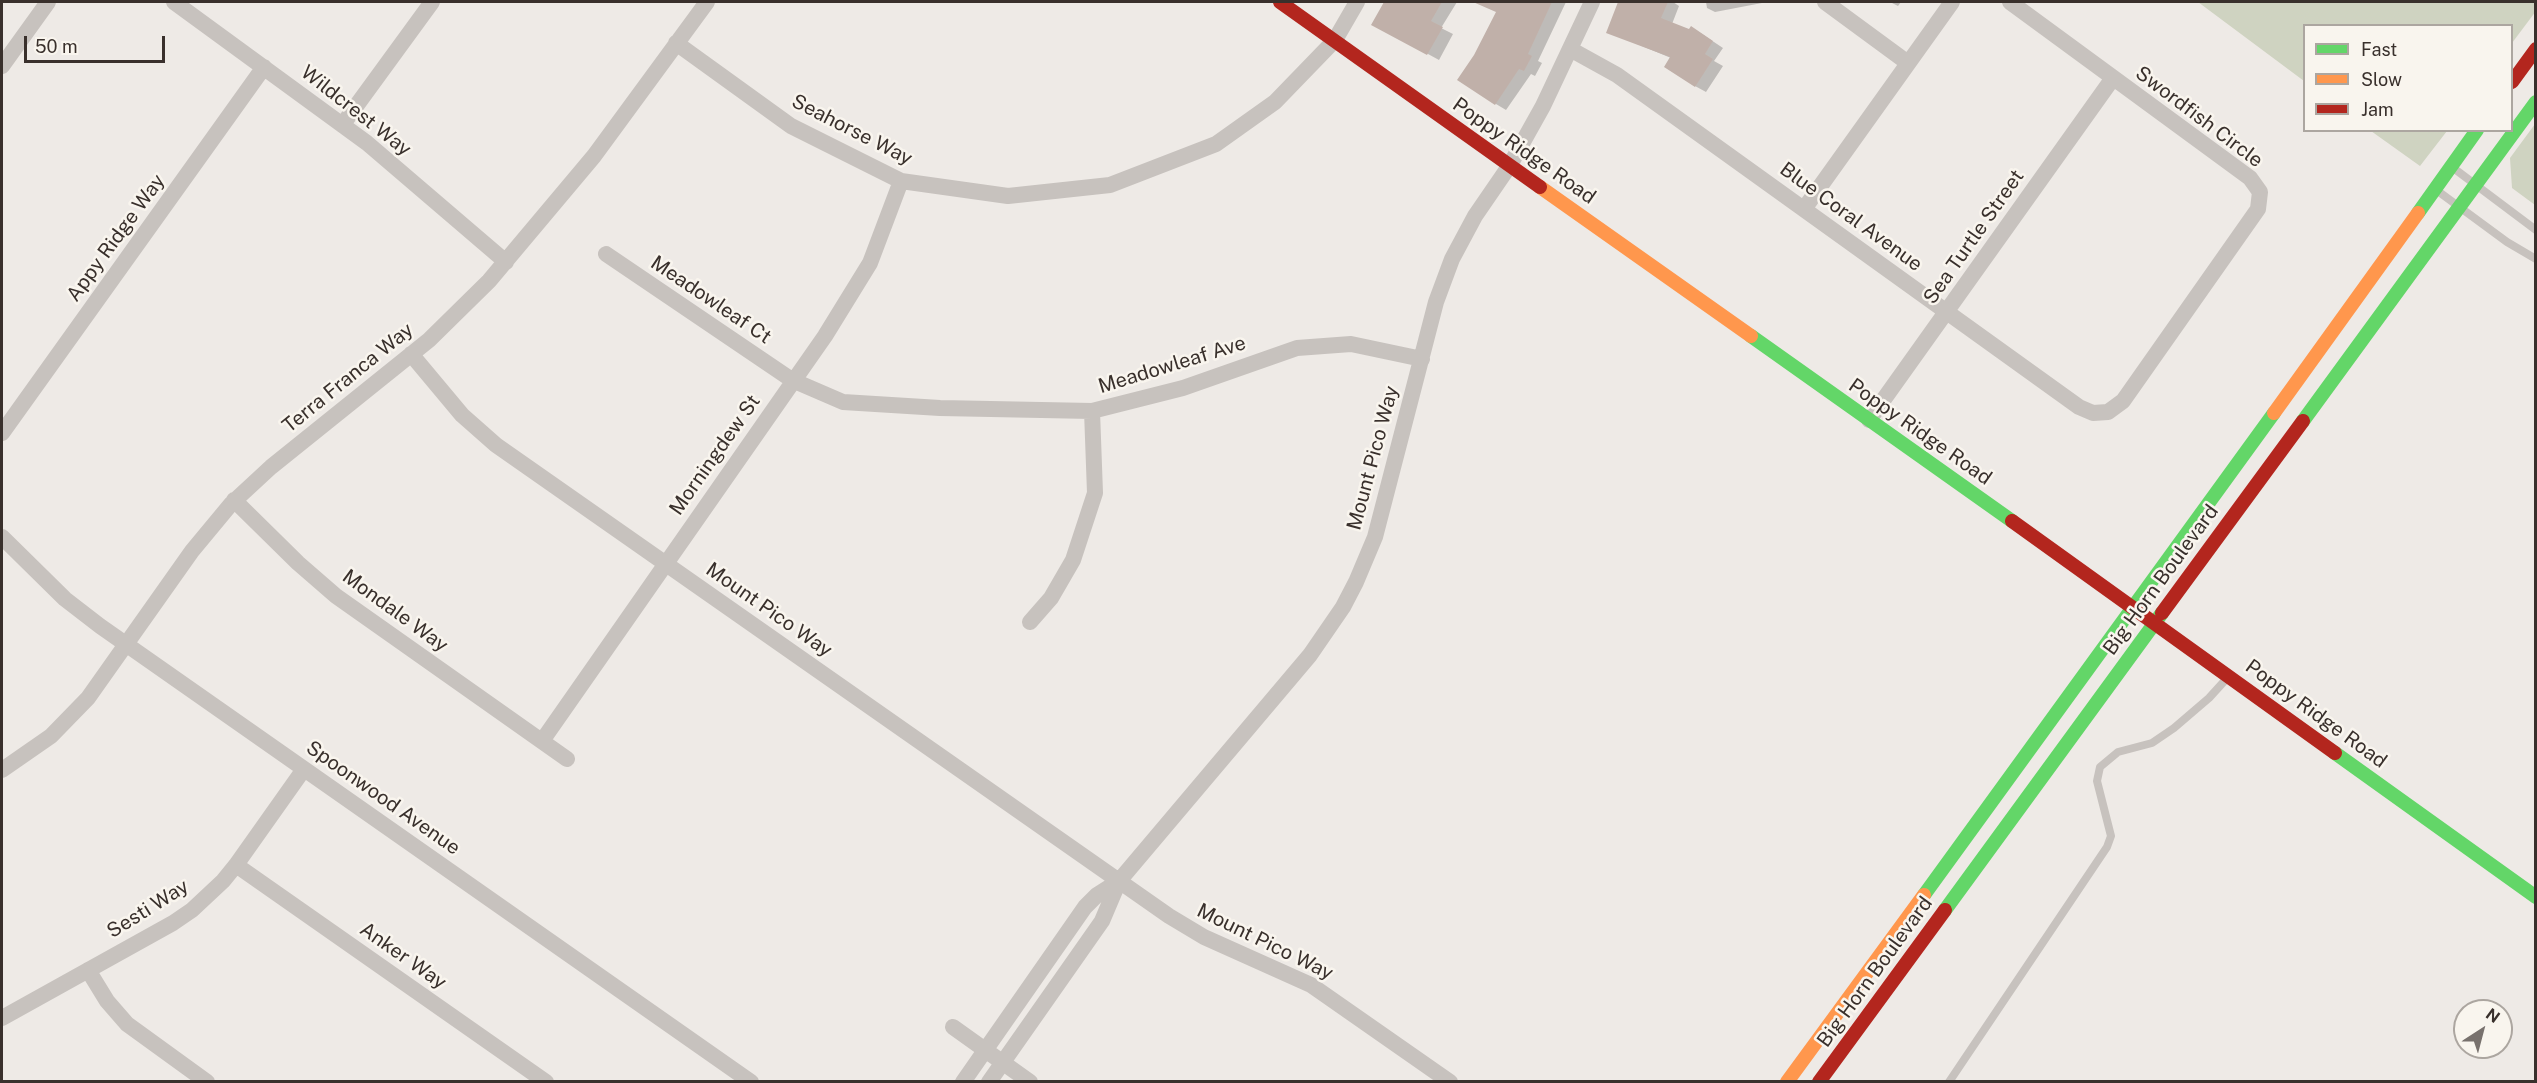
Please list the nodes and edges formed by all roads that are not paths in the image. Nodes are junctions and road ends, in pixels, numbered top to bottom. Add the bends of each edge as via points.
1 (48, 2) edge
2 (174, 2) edge
3 (432, 2) edge
4 (707, 2) edge
5 (1280, 2) edge
6 (1357, 2) edge
7 (1592, 2) edge
8 (1825, 2) edge
9 (1952, 2) edge
10 (2010, 2) edge
11 (1335, 40) junction
12 (676, 43) junction
13 (1570, 49) junction
14 (2535, 49) edge
15 (1908, 63) junction
16 (2, 66) edge
17 (264, 67) junction
18 (2113, 78) junction
19 (2513, 79) edge
20 (2535, 102) edge
21 (344, 124) junction
22 (2476, 132) edge
23 (1510, 165) junction
24 (2451, 166) junction
25 (901, 181) junction
26 (2475, 184) junction
27 (2434, 189) junction
28 (2458, 206) junction
29 (1804, 209) junction
30 (2535, 230) edge
31 (606, 255) dead end
32 (2535, 259) edge
33 (506, 262) junction
34 (1947, 312) junction
35 (411, 354) junction
36 (1422, 359) junction
37 (792, 380) junction
38 (1092, 411) junction
39 (2108, 412) joint
40 (1869, 420) junction
41 (2, 433) edge
42 (234, 500) junction
43 (2, 537) edge
44 (665, 563) junction
45 (2133, 607) junction
46 (1030, 622) dead end
47 (2155, 623) junction
48 (126, 644) junction
49 (2229, 676) junction
50 (542, 741) junction
51 (567, 759) dead end
52 (304, 769) junction
53 (2, 770) edge
54 (237, 865) junction
55 (1119, 881) junction
56 (2535, 897) edge
57 (88, 970) junction
58 (2, 1018) edge
59 (952, 1028) dead end
60 (985, 1050) junction
61 (1002, 1062) junction
62 (207, 1082) edge
63 (546, 1082) edge
64 (751, 1082) edge
65 (963, 1082) edge
66 (989, 1082) edge
67 (1030, 1082) edge
68 (1450, 1082) edge
69 (1786, 1082) edge
70 (1819, 1082) edge
71 (1948, 1082) edge

1 - 16 street
2 - 17 street, Wildcrest Way
3 - 21 street
4 - 12 street, Terra Franca Way
5 - 11 main road, Poppy Ridge Road
6 - 11 street, Seahorse Way
7 - 13 street, Mount Pico Way
8 - 15 street
9 - 15 street
10 - 18 street, Swordfish Circle
11 - 23 main road, Poppy Ridge Road
11 - 25 street, Seahorse Way via 1275,102 1216,144 1110,185 1008,196
12 - 25 street, Seahorse Way via 791,126
12 - 33 street, Terra Franca Way via 594,156
13 - 23 street, Mount Pico Way
13 - 29 street, Blue Coral Avenue via 1617,75
14 - 19 main road
15 - 29 street
17 - 21 street, Wildcrest Way
17 - 41 street, Appy Ridge Way
18 - 34 street, Sea Turtle Street
18 - 39 street, Swordfish Circle via 2250,178 2260,192 2258,209 2123,401
20 - 26 main road, Big Horn Boulevard
21 - 33 street, Wildcrest Way
22 - 24 main road, Big Horn Boulevard
23 - 36 street, Mount Pico Way via 1475,216 1452,259
23 - 40 main road, Poppy Ridge Road
24 - 26 lane
24 - 27 main road, Big Horn Boulevard
25 - 37 street, Morningdew St via 870,263 825,336
26 - 28 main road, Big Horn Boulevard
26 - 30 lane
27 - 28 lane
27 - 45 main road, Big Horn Boulevard
28 - 32 lane
28 - 47 main road, Big Horn Boulevard
29 - 34 street, Blue Coral Avenue
31 - 37 street, Meadowleaf Ct
33 - 35 street, Terra Franca Way via 454,318
34 - 39 street, Blue Coral Avenue via 2079,407 2093,413
34 - 40 street, Sea Turtle Street
35 - 42 street, Terra Franca Way
35 - 44 street, Mount Pico Way via 484,435
36 - 38 street, Meadowleaf Ave via 1351,344 1297,348 1183,388
36 - 55 street, Mount Pico Way via 1375,537 1342,607 1310,655
37 - 38 street, Meadowleaf Ave via 843,402
37 - 44 street, Morningdew St
38 - 46 street via 1095,493 1072,560 1051,598
40 - 45 main road, Poppy Ridge Road
42 - 48 street, Terra Franca Way
42 - 50 street, Mondale Way via 336,596
43 - 48 street, Spoonwood Avenue via 77,609
44 - 50 street, Morningdew St
44 - 55 street, Mount Pico Way
45 - 47 main road, Poppy Ridge Road
45 - 69 main road, Big Horn Boulevard
47 - 49 main road, Poppy Ridge Road
47 - 70 main road, Big Horn Boulevard
48 - 52 street, Spoonwood Avenue
48 - 53 street, Terra Franca Way via 68,719 32,751
49 - 56 main road, Poppy Ridge Road
49 - 71 lane via 2174,728 2152,743 2118,752 2100,767 2097,781 2111,836 2107,847
50 - 51 street, Mondale Way
52 - 54 street, Sesti Way
52 - 64 street, Spoonwood Avenue
54 - 57 street, Sesti Way via 192,910
54 - 63 street, Anker Way
55 - 60 street, Mount Pico Way via 1085,907
55 - 61 street, Mount Pico Way via 1102,921
55 - 68 street, Mount Pico Way via 1204,937 1326,994
57 - 58 street, Sesti Way
57 - 62 street via 127,1024
59 - 60 street
60 - 61 street
60 - 65 street, Mount Pico Way
61 - 66 street, Mount Pico Way
61 - 67 street

